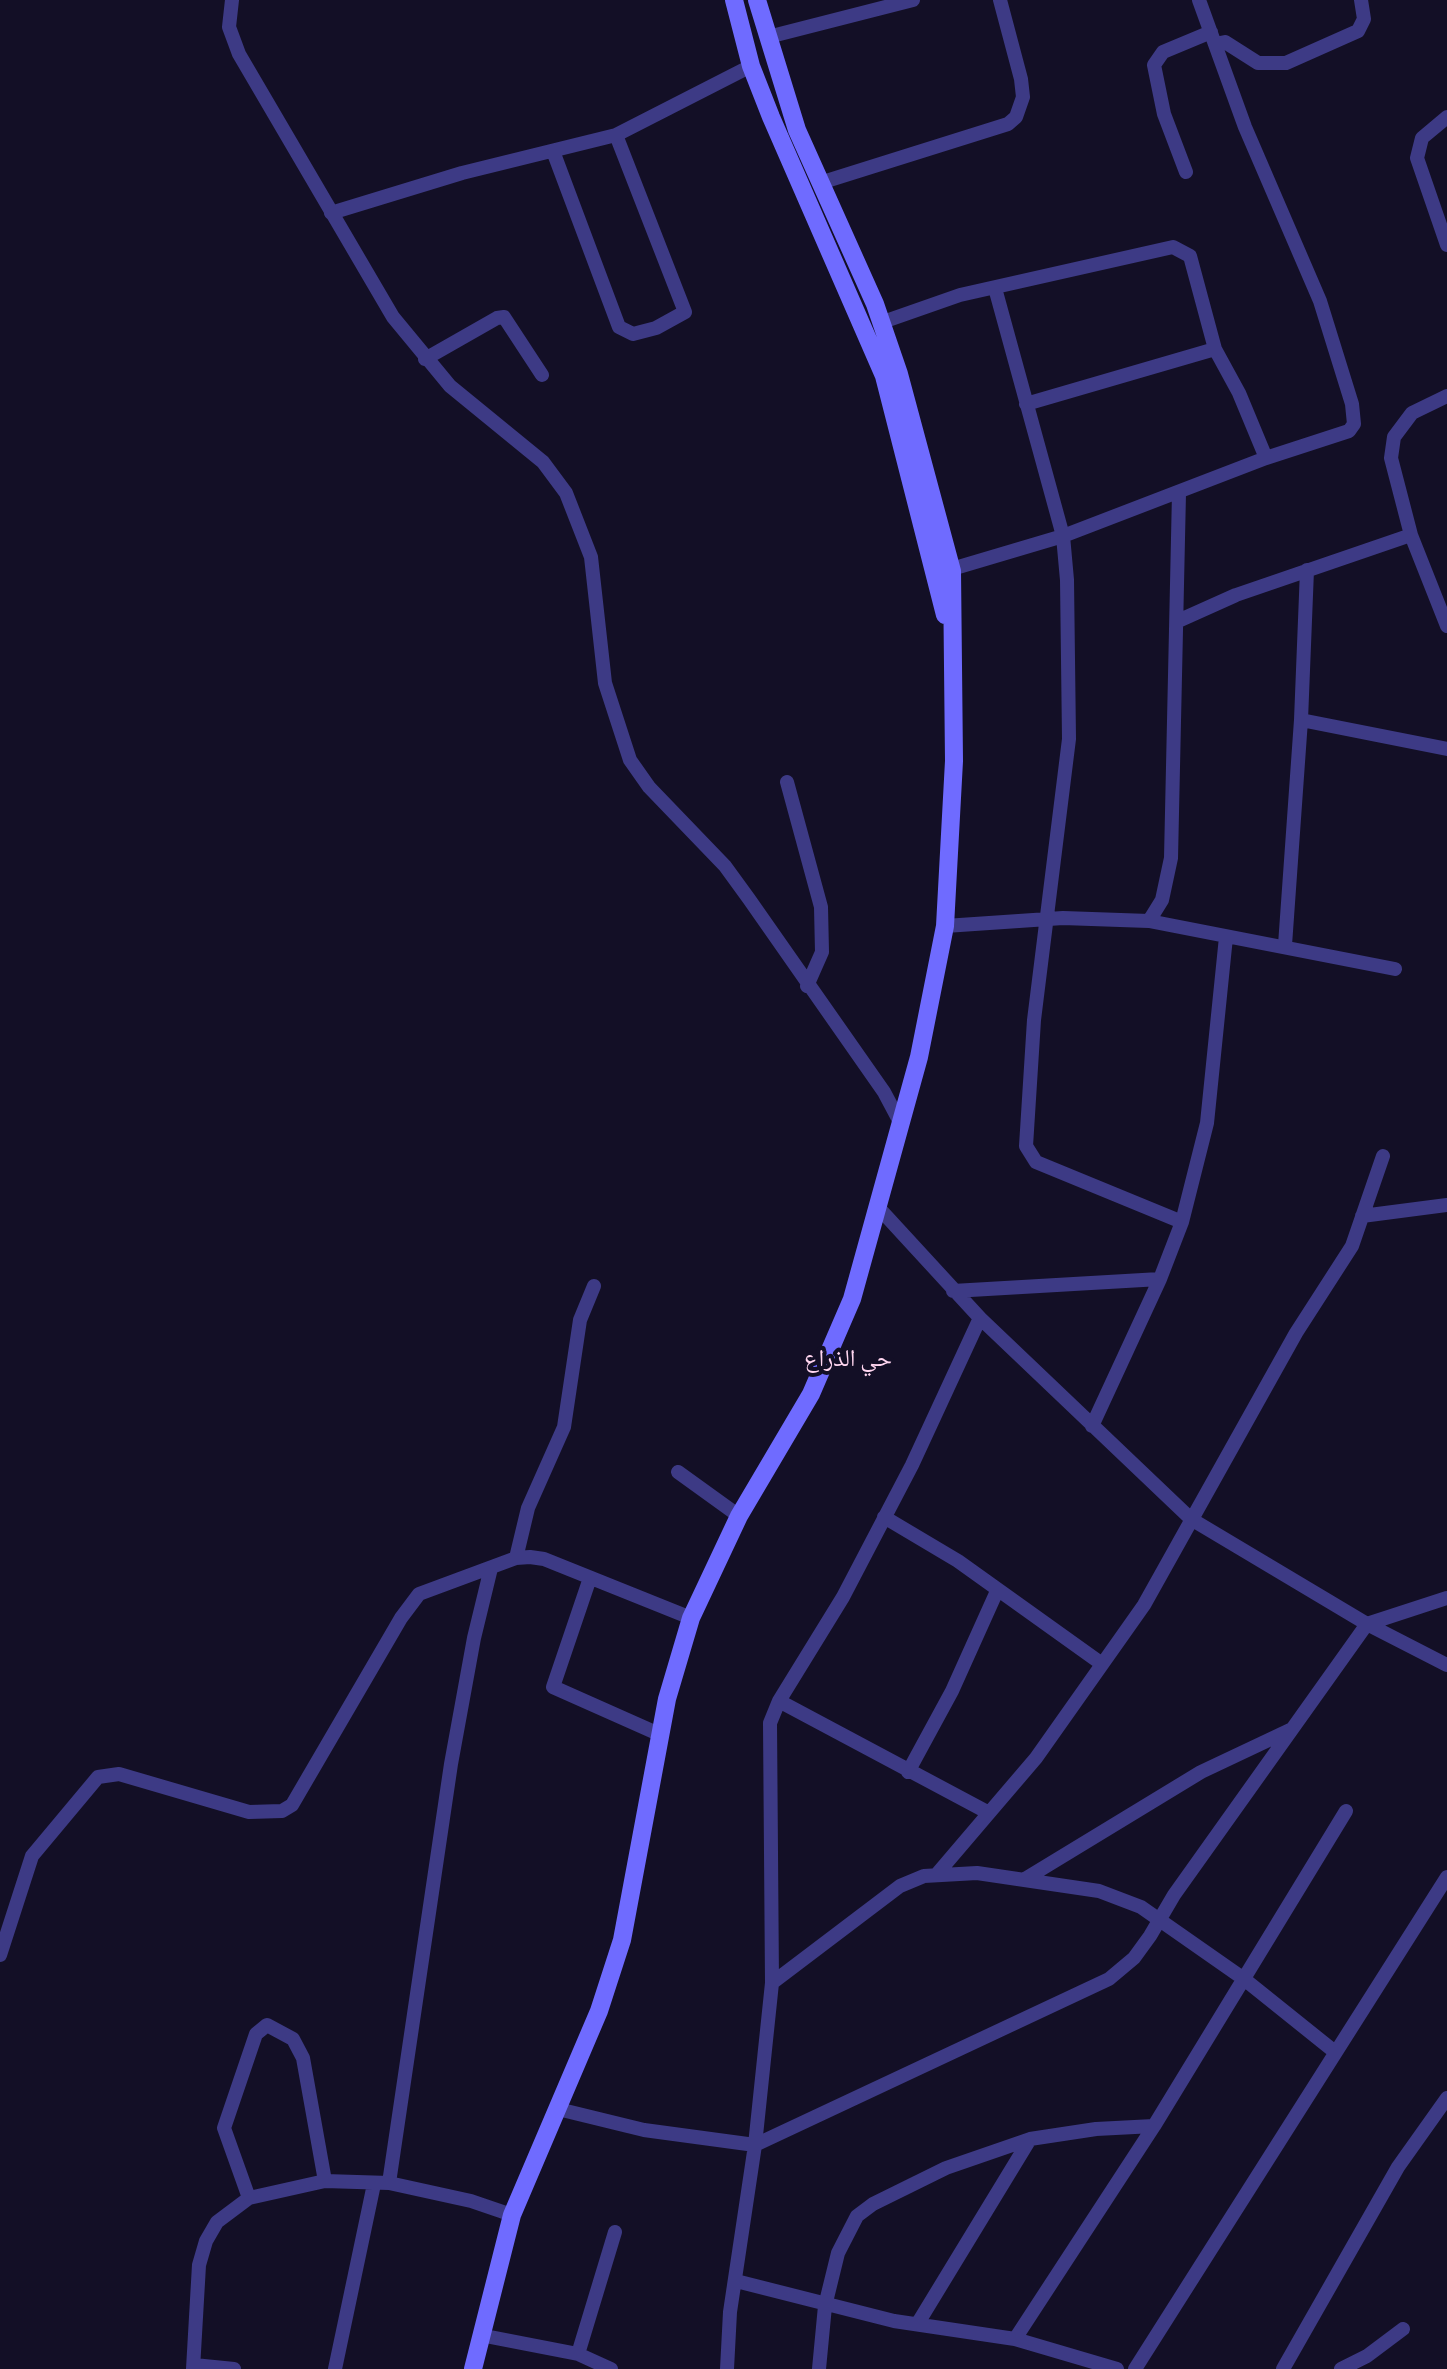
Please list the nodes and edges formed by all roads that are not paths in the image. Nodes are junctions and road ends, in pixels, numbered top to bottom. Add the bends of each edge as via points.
1 (232, 0) edge
2 (734, 0) edge
3 (757, 0) edge
4 (913, 0) edge
5 (1000, 0) edge
6 (1199, 0) edge
7 (1361, 0) edge
8 (884, 4) edge
9 (768, 37) junction
10 (1213, 38) junction
11 (751, 66) junction
12 (1447, 117) edge
13 (616, 135) junction
14 (553, 151) junction
15 (1186, 172) dead end
16 (820, 183) junction
17 (331, 213) junction
18 (1447, 245) edge
19 (995, 288) junction
20 (880, 323) junction
21 (1215, 349) junction
22 (425, 359) junction
23 (542, 375) dead end
24 (1447, 396) edge
25 (1026, 404) junction
26 (1266, 458) junction
27 (1179, 493) junction
28 (1411, 535) junction
29 (1063, 536) junction
30 (1307, 570) junction
31 (942, 572) junction
32 (1178, 621) junction
33 (1447, 626) edge
34 (1301, 720) junction
35 (1447, 749) edge
36 (787, 782) dead end
37 (1045, 918) junction
38 (1149, 921) junction
39 (945, 926) junction
40 (1226, 937) junction
41 (1285, 945) junction
42 (1395, 969) dead end
43 (807, 986) junction
44 (901, 1124) junction
45 (1383, 1156) dead end
46 (1447, 1205) edge
47 (877, 1206) junction
48 (1362, 1216) junction
49 (1182, 1222) junction
50 (1160, 1279) junction
51 (594, 1286) dead end
52 (953, 1291) junction
53 (980, 1318) junction
54 (1092, 1426) junction
55 (678, 1472) dead end
56 (739, 1516) junction
57 (884, 1517) junction
58 (1191, 1519) junction
59 (516, 1558) junction
60 (491, 1568) junction
61 (590, 1578) junction
62 (997, 1591) junction
63 (1447, 1598) edge
64 (691, 1618) junction
65 (1367, 1624) junction
66 (1102, 1664) junction
67 (1447, 1665) edge
68 (779, 1701) junction
69 (1292, 1729) junction
70 (661, 1735) junction
71 (908, 1772) junction
72 (1346, 1811) dead end
73 (989, 1813) junction
74 (937, 1874) junction
75 (1447, 1877) edge
76 (1025, 1879) junction
77 (1160, 1919) junction
78 (0, 1955) edge
79 (1244, 1979) junction
80 (772, 1983) junction
81 (1335, 2052) junction
82 (1447, 2098) edge
83 (558, 2109) junction
84 (1154, 2126) junction
85 (1030, 2139) junction
86 (755, 2145) junction
87 (325, 2181) junction
88 (381, 2183) junction
89 (249, 2198) junction
90 (512, 2215) junction
91 (615, 2232) dead end
92 (736, 2281) junction
93 (825, 2306) junction
94 (918, 2323) junction
95 (1403, 2329) dead end
96 (480, 2335) junction
97 (1015, 2339) junction
98 (578, 2354) junction
99 (194, 2367) edge
100 (234, 2369) edge
101 (335, 2369) edge
102 (473, 2369) edge
103 (611, 2369) edge
104 (727, 2369) edge
105 (819, 2369) edge
106 (1117, 2369) edge
107 (1135, 2369) edge
108 (1283, 2369) edge
109 (1341, 2369) edge

1 - 17 street via 229,27 239,54
2 - 11 main road
3 - 9 main road
4 - 8 street
5 - 16 street via 1021,79 1023,97 1016,117 1008,124
6 - 10 street
7 - 10 street via 1364,19 1358,31 1286,63 1258,63
8 - 9 street
9 - 16 main road
10 - 15 street via 1163,52 1154,65 1164,114
10 - 26 street via 1320,301 1354,412 1349,431
11 - 13 street
11 - 31 main road via 884,376
12 - 18 street via 1422,138 1417,158
13 - 14 street
13 - 14 street via 685,312 633,334 619,327
14 - 17 street
16 - 20 main road
17 - 22 street via 393,317
19 - 20 street via 940,300
19 - 21 street via 1173,247 1190,256 1195,267
19 - 25 street
20 - 31 main road via 899,374
21 - 25 street
21 - 26 street
22 - 23 street via 504,317
22 - 43 street via 543,462 566,493 591,557 605,683 630,760 725,866
24 - 28 street via 1412,413 1394,437 1391,458
25 - 29 street
26 - 27 street
27 - 29 street
27 - 32 street
28 - 30 street
28 - 33 street
29 - 31 street
29 - 37 street via 1069,739
30 - 32 street
30 - 34 street
31 - 39 main road via 952,636 954,761
32 - 38 street via 1169,881
34 - 35 street
34 - 41 street
36 - 43 street via 821,907 822,952
37 - 38 street
37 - 39 street
37 - 49 street via 1025,1125 1030,1155 1084,1185
38 - 40 street
39 - 44 main road
40 - 41 street
40 - 49 street via 1207,1123
41 - 42 street
43 - 44 street
44 - 47 main road
45 - 48 street
46 - 48 street
47 - 52 street
47 - 56 main road via 865,1260 833,1348
48 - 58 street via 1352,1246 1296,1333
49 - 50 street
50 - 52 street
50 - 54 street
51 - 59 street via 580,1320 564,1427 528,1508
52 - 53 street
53 - 54 street
53 - 57 street
54 - 58 street
55 - 56 street
56 - 64 main road
57 - 62 street
57 - 68 street via 843,1597
58 - 65 street
58 - 66 street via 1144,1605
59 - 60 street
59 - 61 street via 544,1559
60 - 78 street via 430,1589 411,1602 289,1808 249,1812 119,1774 98,1777 32,1856
60 - 88 street via 451,1764
61 - 64 street
61 - 70 street via 553,1687
62 - 66 street
62 - 71 street
63 - 65 street
64 - 70 main road
65 - 67 street
65 - 69 street
66 - 73 street via 1036,1758
68 - 71 street
68 - 80 street via 770,1723 768,1751
69 - 76 street via 1201,1772
69 - 77 street
70 - 83 main road via 622,1940
71 - 73 street
72 - 79 street
73 - 74 street
74 - 76 street
74 - 80 street via 900,1886
75 - 81 street
76 - 77 street via 1099,1891
77 - 79 street
77 - 86 street via 1134,1958 1109,1979
79 - 81 street
79 - 84 street
80 - 86 street
81 - 107 street
82 - 108 street via 1398,2167
83 - 86 street via 644,2130
83 - 90 main road
84 - 85 street
84 - 97 street
85 - 93 street via 946,2168 857,2216 838,2253
85 - 94 street
86 - 92 street
87 - 88 street
87 - 89 street
87 - 89 street via 303,2058 293,2039 267,2025 256,2034 224,2128
88 - 90 street
88 - 101 street
89 - 99 street via 217,2222 206,2241 199,2265
90 - 96 main road
91 - 98 street
92 - 93 street
92 - 104 street
93 - 94 street
93 - 105 street
94 - 97 street
95 - 109 street
96 - 98 street
96 - 102 main road
97 - 106 street
98 - 103 street
99 - 100 street

